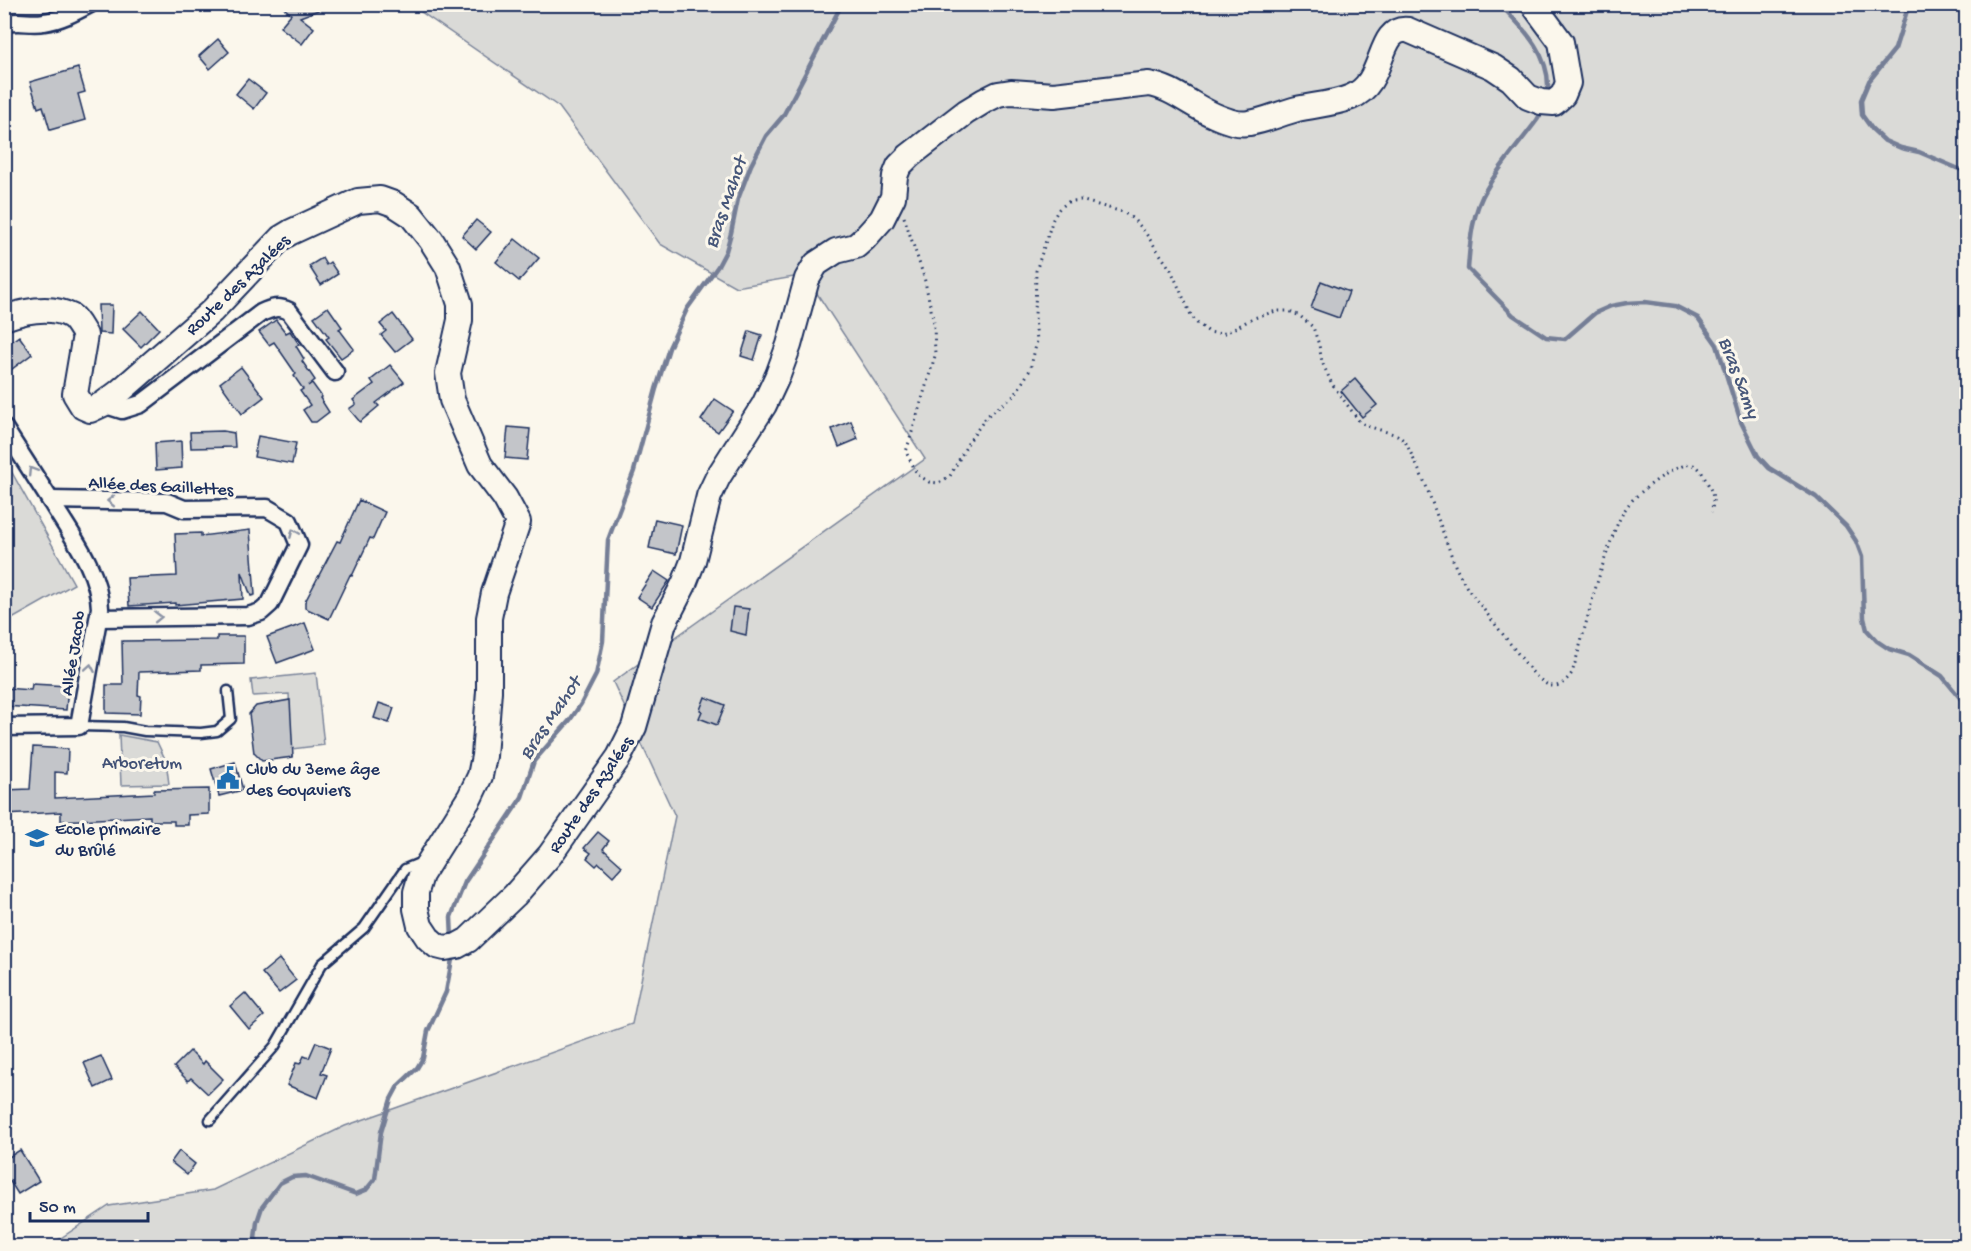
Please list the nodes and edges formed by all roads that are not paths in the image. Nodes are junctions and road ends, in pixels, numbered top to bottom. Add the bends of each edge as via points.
1 (90, 4) edge
2 (1533, 4) edge
3 (4, 24) edge
4 (4, 318) edge
5 (334, 372) dead end
6 (103, 404) junction
7 (4, 428) edge
8 (50, 500) junction
9 (99, 618) junction
10 (228, 692) dead end
11 (79, 726) junction
12 (4, 727) edge
13 (431, 859) junction
14 (210, 1120) dead end

1 - 3 street via 41,23
2 - 13 main road, Route des Azalées via 1561,42 1568,83 1554,103 1528,97 1493,67 1401,29 1386,41 1376,74 1361,92 1248,123 1218,117 1162,86 1149,84 1054,95 1011,92 998,94 966,112 899,166 894,176 893,197 882,219 865,238 856,246 822,259 807,279 778,375 709,496 693,561 664,623 634,727 619,757 550,855 480,931 457,946 445,948 428,939 416,909 421,875
4 - 6 main road, Route des Azalées via 27,310 72,316 85,336 75,394 90,410
5 - 6 street, Route des Azalées via 289,311 271,308 141,404 122,410
6 - 13 main road, Route des Azalées via 212,311 273,245 291,232 358,201 380,199 411,215 431,240 448,267 460,304 448,373 452,400 480,465 518,522 489,618 489,691 480,776
8 -> 7 street, Allée Jacob
8 - 9 street, Allée Jacob via 95,578 100,593
9 -> 8 street, Allée des Gaillettes via 248,616 261,612 270,604 299,545 289,521 267,508 184,509 167,502
11 -> 9 street, Allée Jacob
10 - 11 lane via 231,719 217,731
11 - 12 street
13 - 14 lane via 405,869 364,928 322,964 274,1046

